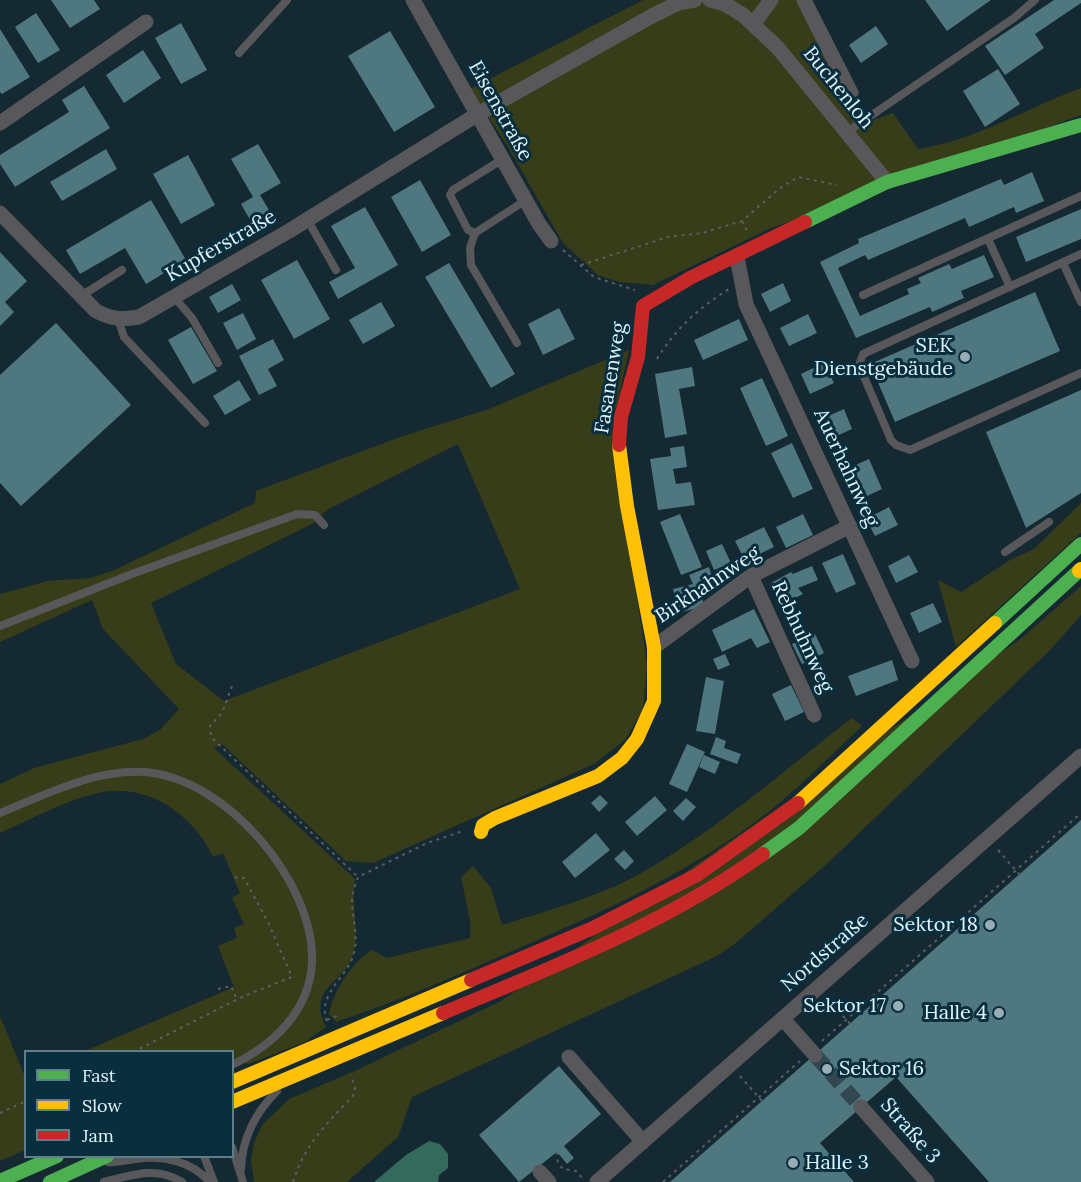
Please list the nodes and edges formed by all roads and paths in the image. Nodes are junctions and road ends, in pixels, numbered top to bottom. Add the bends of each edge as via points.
1 (287, 0) edge
2 (413, 0) edge
3 (695, 0) edge
4 (710, 0) edge
5 (771, 0) edge
6 (804, 0) edge
7 (1035, 0) edge
8 (146, 22) dead end
9 (754, 23) junction
10 (238, 53) dead end
11 (851, 93) dead end
12 (478, 114) junction
13 (0, 123) edge
14 (1081, 125) edge
15 (847, 132) junction
16 (503, 159) junction
17 (887, 182) junction
18 (865, 193) junction
19 (1081, 196) edge
20 (526, 200) junction
21 (0, 213) edge
22 (307, 219) junction
23 (475, 233) junction
24 (988, 239) junction
25 (551, 241) joint
26 (1081, 254) edge
27 (737, 257) junction
28 (1063, 263) junction
29 (580, 265) junction
30 (122, 270) dead end
31 (336, 270) dead end
32 (741, 281) junction
33 (1010, 286) junction
34 (863, 295) dead end
35 (81, 296) junction
36 (655, 296) junction
37 (174, 297) junction
38 (1081, 302) edge
39 (118, 319) junction
40 (517, 343) dead end
41 (218, 363) dead end
42 (653, 365) dead end
43 (1081, 373) edge
44 (205, 423) dead end
45 (1049, 522) dead end
46 (324, 525) dead end
47 (850, 526) junction
48 (1081, 544) edge
49 (1005, 552) dead end
50 (1080, 570) edge
51 (751, 576) junction
52 (0, 626) edge
53 (654, 647) junction
54 (912, 661) dead end
55 (232, 686) dead end
56 (814, 715) dead end
57 (1081, 756) edge
58 (0, 813) edge
59 (1081, 813) edge
60 (482, 829) joint
61 (987, 838) junction
62 (1016, 871) junction
63 (1020, 874) dead end
64 (233, 877) dead end
65 (358, 877) junction
66 (933, 944) junction
67 (936, 948) dead end
68 (818, 988) junction
69 (218, 989) dead end
70 (237, 1000) junction
71 (783, 1019) junction
72 (328, 1020) dead end
73 (846, 1020) junction
74 (850, 1024) dead end
75 (137, 1050) edge
76 (813, 1053) junction
77 (569, 1057) dead end
78 (234, 1064) edge
79 (730, 1065) junction
80 (297, 1075) junction
81 (351, 1075) dead end
82 (234, 1081) edge
83 (759, 1097) junction
84 (234, 1101) edge
85 (762, 1101) dead end
86 (24, 1102) edge
87 (861, 1107) tunnel mouth
88 (0, 1113) edge
89 (643, 1142) junction
90 (234, 1152) edge
91 (556, 1152) dead end
92 (52, 1158) edge
93 (205, 1158) edge
94 (102, 1159) edge
95 (241, 1169) junction
96 (674, 1172) junction
97 (678, 1175) dead end
98 (0, 1180) edge
99 (50, 1182) edge
100 (105, 1182) edge
101 (182, 1182) edge
102 (212, 1182) edge
103 (243, 1182) edge
104 (293, 1182) edge
105 (586, 1182) edge
106 (597, 1182) edge
107 (663, 1182) edge
108 (927, 1182) edge

1 - 10 lane
2 - 12 street, Eisenstraße
3 - 12 street via 678,3 650,17
4 - 9 street, Buchenloh via 735,9
5 - 9 street
6 - 11 street, Buchenloh
7 - 15 lane
8 - 13 street
9 - 15 street, Buchenloh
12 - 16 street, Eisenstraße
12 - 22 street, Kupferstraße
14 - 17 main road
15 - 17 street, Buchenloh
16 - 20 street, Eisenstraße
16 - 23 lane via 450,195 468,230
17 - 18 main road
18 - 27 main road
18 - 29 path via 798,177 742,220 702,233 668,237
19 - 24 lane
20 - 23 lane
20 - 25 street, Eisenstraße
21 - 35 street
22 - 31 lane
22 - 37 street, Kupferstraße
23 - 40 lane via 470,248 471,265
24 - 33 lane
24 - 34 lane
25 - 29 path
26 - 28 lane
27 - 32 street, Auerhahnweg
27 - 36 main road
28 - 33 lane
28 - 38 lane
29 - 36 path via 594,277
30 - 35 lane
32 - 42 path via 706,303 671,337
32 - 47 street, Auerhahnweg via 746,304
33 - 43 lane via 863,354 859,365 891,440 903,448 916,448
35 - 39 street via 96,311
36 - 53 main road, Fasanenweg via 643,306 640,315 639,348 621,417 619,448
37 - 39 street, Kupferstraße via 139,317
37 - 41 lane via 192,318
39 - 44 lane via 124,337
45 - 49 lane
46 - 52 lane via 320,517 306,513 291,516
47 - 51 street, Birkhahnweg
47 - 54 street, Auerhahnweg
48 - 82 main road via 793,808 698,875 593,928
50 - 80 main road via 799,828 722,883 568,961
51 - 53 street, Birkhahnweg
51 - 56 street, Rebhuhnweg
53 - 60 main road, Fasanenweg via 654,701 638,739 622,758 598,776
55 - 65 path via 222,713 210,726 211,737
57 - 61 street, Nordstraße
58 - 78 lane via 85,780 144,772 181,780 203,790 250,829 298,900 308,926 312,964 305,996 290,1022 263,1048
59 - 62 path
60 - 65 path via 426,843
61 - 62 path
61 - 68 street, Nordstraße
62 - 63 path
62 - 66 path
64 - 70 path via 244,878 292,977
65 - 72 path via 352,897 357,938 351,960 330,990 324,1014
66 - 67 path
66 - 73 path
68 - 71 street, Nordstraße
68 - 73 path
69 - 70 path via 231,986
70 - 75 path
71 - 76 street
71 - 79 street, Nordstraße
73 - 74 path
73 - 76 path
76 - 83 path
77 - 89 street
79 - 83 path
79 - 89 street, Nordstraße
80 - 84 main road
80 - 95 lane via 276,1092 254,1120 245,1140
81 - 104 path via 355,1088 352,1096 310,1142
83 - 85 path
83 - 96 path
86 - 88 path
87 - 108 street, Straße 3
89 - 106 street, Nordstraße
90 - 95 lane
91 - 105 path via 563,1169 576,1171
92 - 98 main road
93 - 102 lane
94 - 99 main road
94 - 102 lane via 112,1163 171,1159
95 - 103 lane
96 - 97 path
96 - 107 path
100 - 101 lane via 147,1172 172,1176

